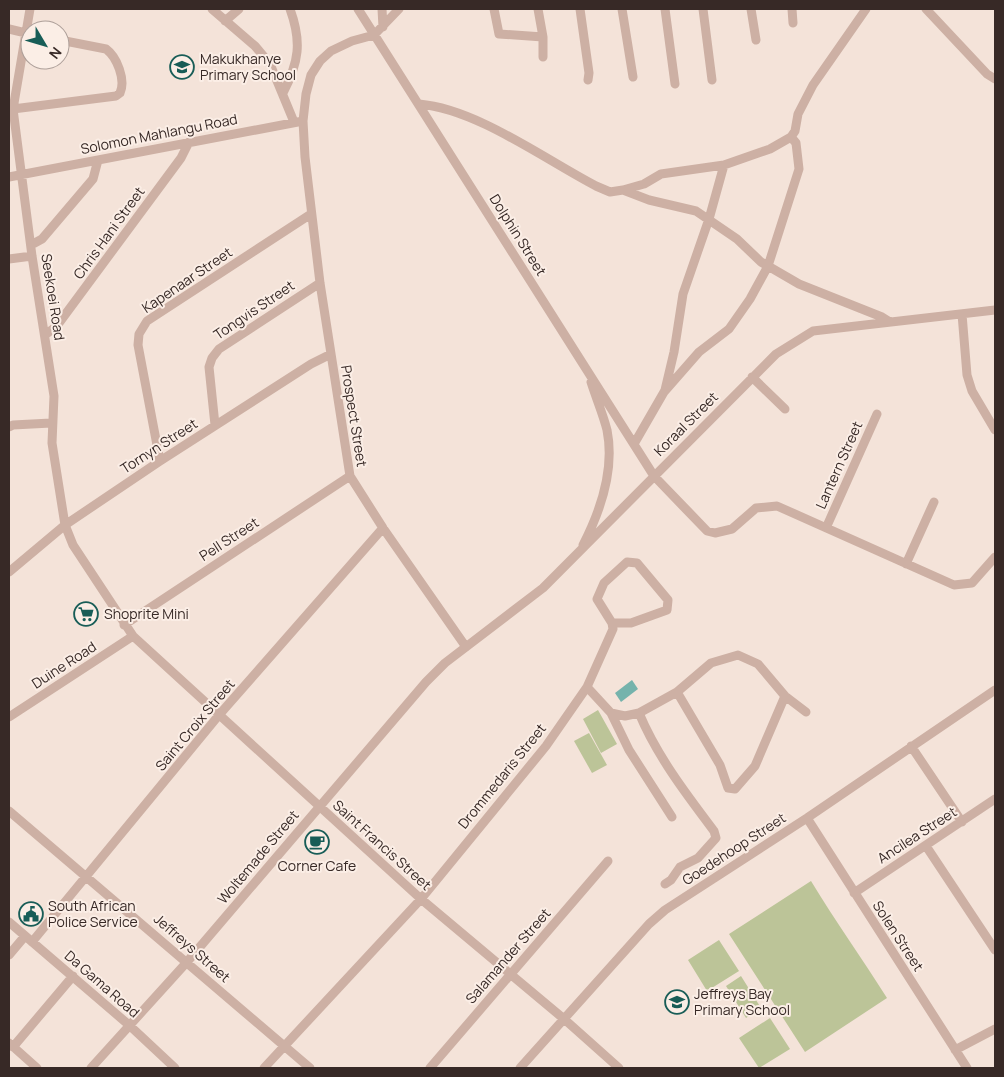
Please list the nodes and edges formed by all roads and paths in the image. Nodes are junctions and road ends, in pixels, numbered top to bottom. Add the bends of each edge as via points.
1 (212, 9) edge
2 (239, 9) edge
3 (290, 9) edge
4 (358, 9) edge
5 (382, 9) edge
6 (399, 9) edge
7 (494, 9) edge
8 (538, 9) edge
9 (580, 9) edge
10 (622, 9) edge
11 (665, 9) edge
12 (703, 9) edge
13 (751, 9) edge
14 (792, 9) edge
15 (866, 9) edge
16 (926, 9) edge
17 (226, 21) junction
18 (793, 23) dead end
19 (383, 26) junction
20 (374, 35) junction
21 (543, 37) junction
22 (756, 40) dead end
23 (70, 42) edge
24 (543, 57) dead end
25 (21, 70) edge
26 (633, 77) dead end
27 (995, 79) edge
28 (588, 80) dead end
29 (712, 80) dead end
30 (675, 84) dead end
31 (283, 93) junction
32 (419, 104) junction
33 (13, 109) junction
34 (299, 122) junction
35 (791, 138) junction
36 (189, 142) junction
37 (98, 160) junction
38 (724, 165) junction
39 (20, 174) junction
40 (9, 177) edge
41 (623, 190) junction
42 (311, 214) junction
43 (709, 219) junction
44 (31, 245) junction
45 (32, 256) junction
46 (9, 260) edge
47 (768, 266) junction
48 (320, 283) junction
49 (995, 310) edge
50 (962, 314) junction
51 (890, 322) junction
52 (46, 334) junction
53 (331, 354) junction
54 (587, 369) junction
55 (752, 377) junction
56 (664, 392) junction
57 (785, 409) dead end
58 (877, 414) dead end
59 (51, 423) junction
60 (10, 424) edge
61 (215, 425) junction
62 (995, 428) edge
63 (634, 444) junction
64 (160, 461) junction
65 (350, 476) junction
66 (654, 476) junction
67 (934, 502) dead end
68 (65, 525) junction
69 (383, 528) junction
70 (826, 528) junction
71 (579, 554) junction
72 (995, 556) edge
73 (906, 564) junction
74 (9, 572) edge
75 (124, 624) junction
76 (612, 624) junction
77 (133, 636) junction
78 (466, 648) junction
79 (445, 663) joint
80 (587, 687) junction
81 (995, 690) edge
82 (677, 692) junction
83 (785, 696) junction
84 (806, 712) dead end
85 (612, 713) junction
86 (639, 713) junction
87 (219, 716) junction
88 (9, 717) edge
89 (911, 746) junction
90 (995, 799) edge
91 (318, 807) junction
92 (9, 811) edge
93 (672, 817) dead end
94 (807, 818) junction
95 (962, 822) junction
96 (926, 846) junction
97 (608, 861) dead end
98 (87, 877) junction
99 (665, 884) dead end
100 (854, 893) junction
101 (421, 899) junction
102 (9, 922) edge
103 (29, 939) junction
104 (995, 950) edge
105 (9, 955) edge
106 (186, 962) junction
107 (511, 974) junction
108 (73, 976) junction
109 (564, 1019) junction
110 (129, 1025) junction
111 (995, 1029) edge
112 (11, 1045) edge
113 (284, 1046) junction
114 (955, 1050) junction
115 (37, 1068) edge
116 (91, 1068) edge
117 (175, 1068) edge
118 (264, 1068) edge
119 (310, 1068) edge
120 (430, 1068) edge
121 (520, 1068) edge
122 (619, 1068) edge
123 (967, 1068) edge

1 - 17 street
2 - 17 street
3 - 31 street via 298,36 296,63
4 - 20 street, Dolphin Street
5 - 19 street
6 - 19 street
7 - 21 street via 499,34
8 - 21 street
9 - 28 street via 590,74
10 - 26 street
11 - 30 street
12 - 29 street
13 - 22 street
14 - 18 street
15 - 35 street via 813,85 798,114
16 - 27 street
17 - 31 street via 270,64
19 - 20 street
20 - 32 street, Dolphin Street
20 - 34 street via 352,41 320,60 311,75
21 - 24 street
23 - 33 street via 112,53 122,85 120,93
25 - 33 street, Seekoei Road
31 - 34 street
32 - 41 street via 438,106 464,115 596,186 610,192
32 - 54 street, Dolphin Street
33 - 39 street, Seekoei Road
34 - 36 street, Solomon Mahlangu Road
34 - 42 street, Prospect Street
35 - 38 street
35 - 47 street via 796,144 799,169
36 - 37 street, Solomon Mahlangu Road
36 - 52 street, Chris Hani Street via 181,158 56,327
37 - 39 street, Solomon Mahlangu Road
37 - 44 street via 93,179 42,239
38 - 41 street via 661,174 644,184
38 - 43 street
39 - 40 street, Solomon Mahlangu Road
39 - 44 street, Seekoei Road
41 - 43 street via 696,211
42 - 48 street, Prospect Street
42 - 64 street, Kapenaar Street via 147,321 139,334 138,345
43 - 47 street
43 - 56 street via 683,294
44 - 45 street, Seekoei Road
45 - 46 street
45 - 52 street, Seekoei Road
47 - 51 street via 800,284
47 - 56 street via 729,329 699,352
48 - 53 street, Prospect Street
48 - 61 street, Tongvis Street via 219,349 212,358 209,367
49 - 50 street, Koraal Street
50 - 51 street, Koraal Street
50 - 62 street via 967,375 972,391
51 - 55 street, Koraal Street via 814,331 776,354
52 - 59 street, Seekoei Road via 55,413
53 - 61 street, Tornyn Street
53 - 65 street, Prospect Street
54 - 63 street, Dolphin Street
54 - 71 street via 607,430 607,484 595,521
55 - 57 street
55 - 66 street, Koraal Street
56 - 63 street
58 - 70 street, Lantern Street
59 - 60 street
59 - 68 street, Seekoei Road
61 - 64 street, Tornyn Street
63 - 66 street, Dolphin Street
64 - 68 street, Tornyn Street
65 - 69 street, Prospect Street
65 - 75 street, Pell Street
66 - 70 street, Lantern Street via 707,531 715,533 732,529 756,508 764,506 777,506
66 - 71 street, Koraal Street
67 - 73 street
68 - 74 street, Tornyn Street
68 - 75 street, Saint Francis Street via 73,545
69 - 78 street, Prospect Street
69 - 87 street, Saint Croix Street
70 - 73 street, Lantern Street
71 - 78 street, Koraal Street via 543,588
72 - 73 street, Lantern Street via 978,577 962,586
75 - 77 street, Saint Francis Street
76 - 76 street via 597,600 604,583 627,562 637,563 668,600 668,610 631,623
76 - 80 street, Drommedaris Street via 613,630
77 - 87 street, Saint Francis Street
77 - 88 street, Duine Road
78 - 79 street, Koraal Street
79 - 91 street, Woltemade Street
80 - 85 street
80 - 101 street, Drommedaris Street via 546,746
81 - 89 street, Goedehoop Street
82 - 83 street via 711,663 738,655 758,664
82 - 83 street via 702,732 731,790 755,766
82 - 86 street
83 - 84 street
85 - 86 street via 625,716
85 - 93 street via 629,750
86 - 99 street via 648,736 716,838 698,858 680,867
87 - 91 street, Saint Francis Street
87 - 98 street, Saint Croix Street
89 - 94 street, Goedehoop Street
89 - 95 street
90 - 95 street, Ancilea Street
91 - 101 street, Saint Francis Street
91 - 106 street, Woltemade Street
92 - 98 street, Jeffreys Street
94 - 100 street, Solen Street
94 - 109 street, Goedehoop Street via 665,910
95 - 96 street, Ancilea Street
96 - 100 street, Ancilea Street
96 - 104 street
97 - 107 street, Salamander Street
98 - 103 street, Saint Croix Street
98 - 106 street, Jeffreys Street
100 - 114 street, Solen Street
101 - 107 street, Saint Francis Street
101 - 113 street, Drommedaris Street
102 - 103 street, Da Gama Road
103 - 105 street, Saint Croix Street
103 - 108 street, Da Gama Road
106 - 110 street, Woltemade Street
106 - 113 street, Jeffreys Street
107 - 109 street, Saint Francis Street
107 - 120 street, Salamander Street
108 - 110 street, Da Gama Road
108 - 112 street
109 - 121 street, Goedehoop Street
109 - 122 street, Saint Francis Street
110 - 116 street, Woltemade Street
110 - 117 street, Da Gama Road
111 - 114 street
112 - 115 street
113 - 118 street, Drommedaris Street
113 - 119 street, Jeffreys Street
114 - 123 street, Solen Street

